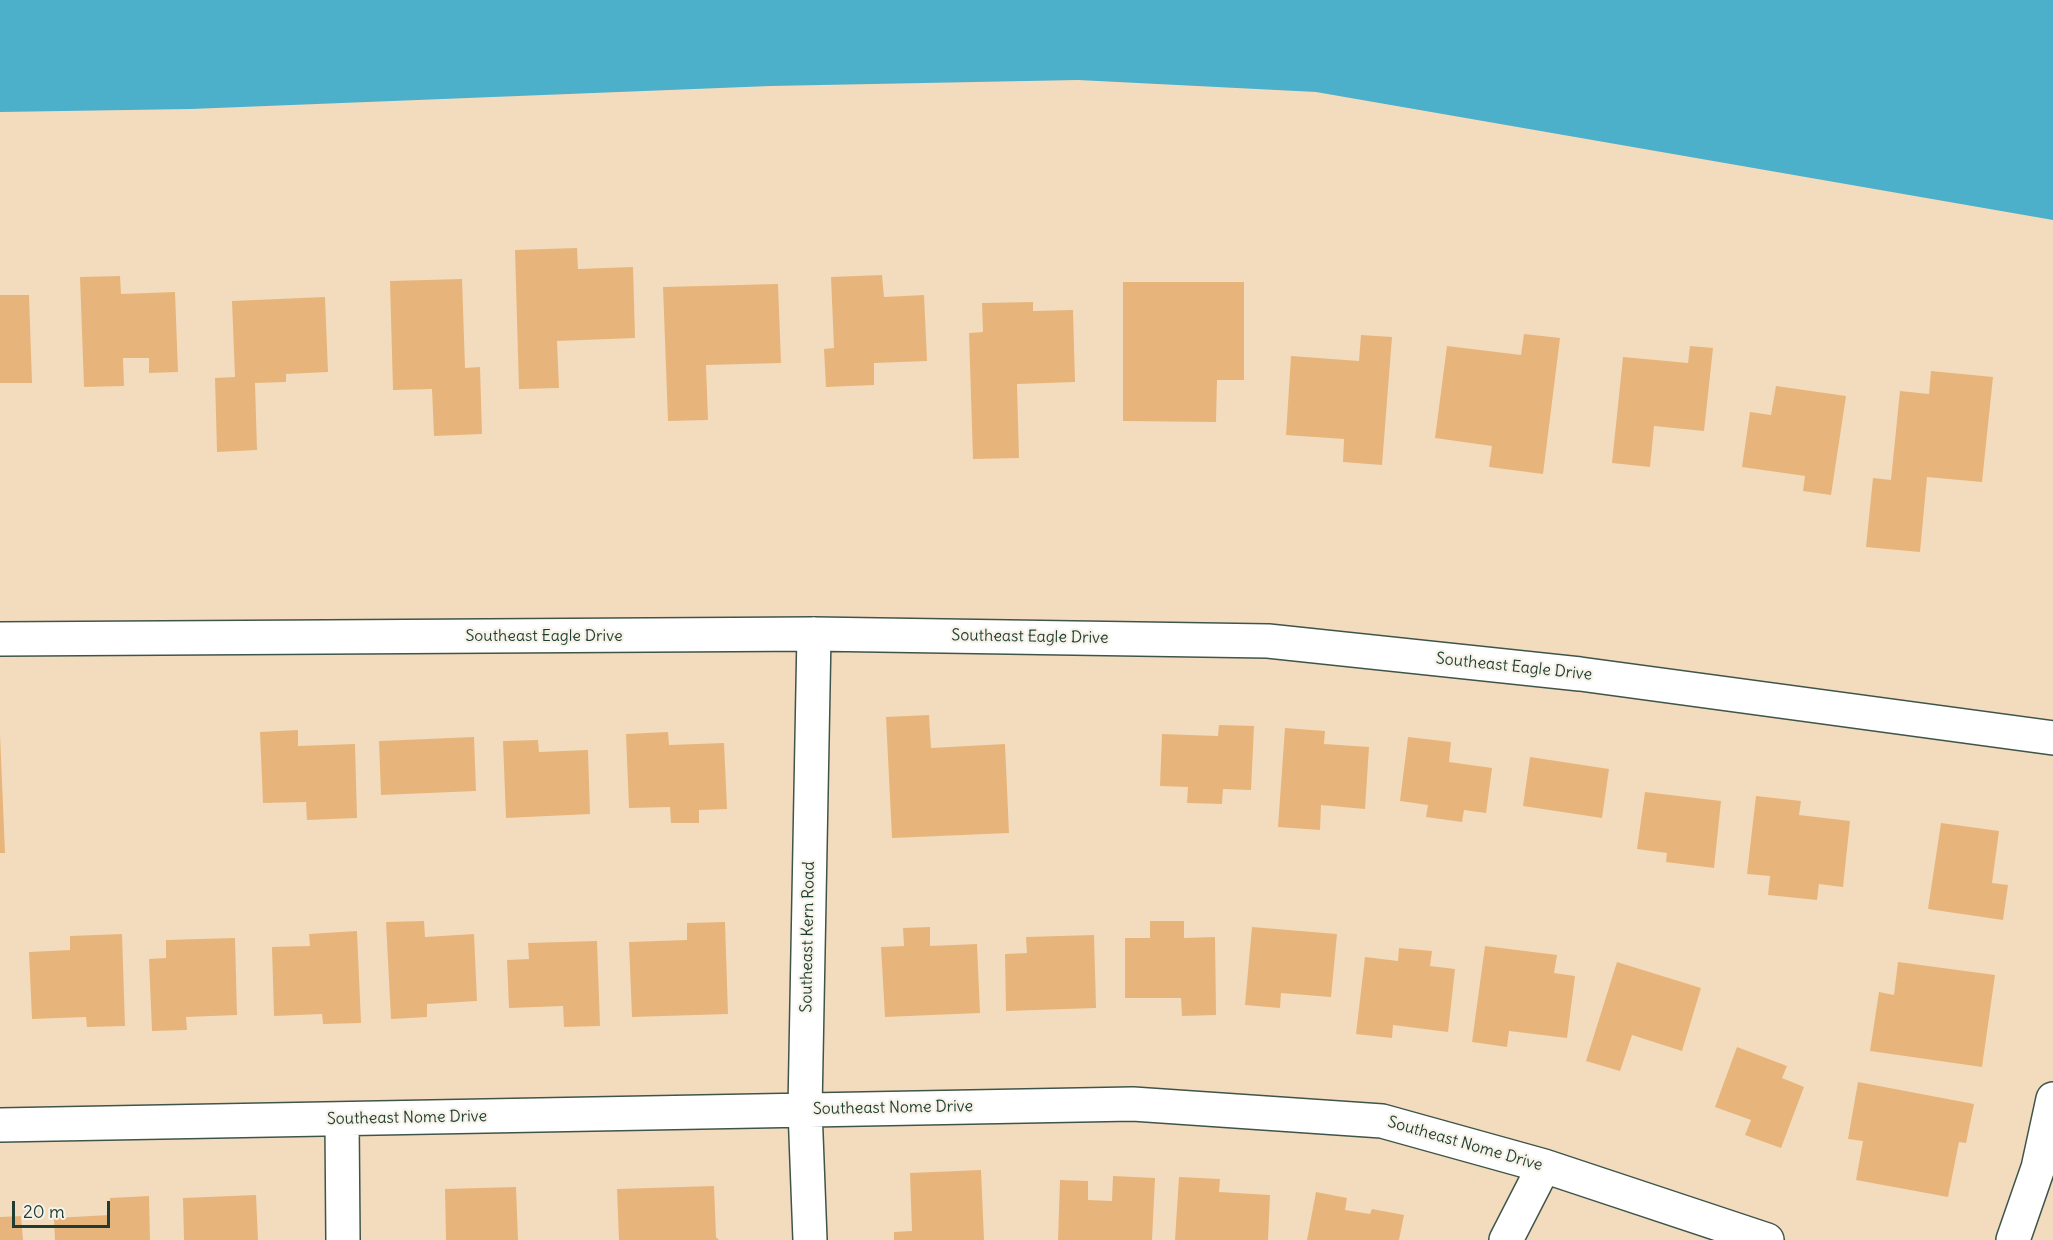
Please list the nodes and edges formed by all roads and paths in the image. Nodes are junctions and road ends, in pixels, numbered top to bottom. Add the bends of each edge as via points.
1 (814, 634) junction
2 (0, 639) edge
3 (2053, 738) edge
4 (2053, 1099) edge
5 (805, 1109) junction
6 (342, 1120) junction
7 (0, 1125) edge
8 (1544, 1166) junction
9 (343, 1240) edge
10 (810, 1240) edge
11 (1506, 1240) edge
12 (1767, 1240) edge
13 (2013, 1240) edge

1 - 2 street, Southeast Eagle Drive
1 - 3 street, Southeast Eagle Drive via 1268,641 1580,674
1 - 5 street, Southeast Kern Road
4 - 13 street via 2038,1168
5 - 6 street, Southeast Nome Drive
5 - 8 street, Southeast Nome Drive via 1133,1104 1382,1120
5 - 10 street, Southeast Kern Road
6 - 7 street, Southeast Nome Drive
6 - 9 street
8 - 11 street
8 - 12 street, Southeast Nome Drive

